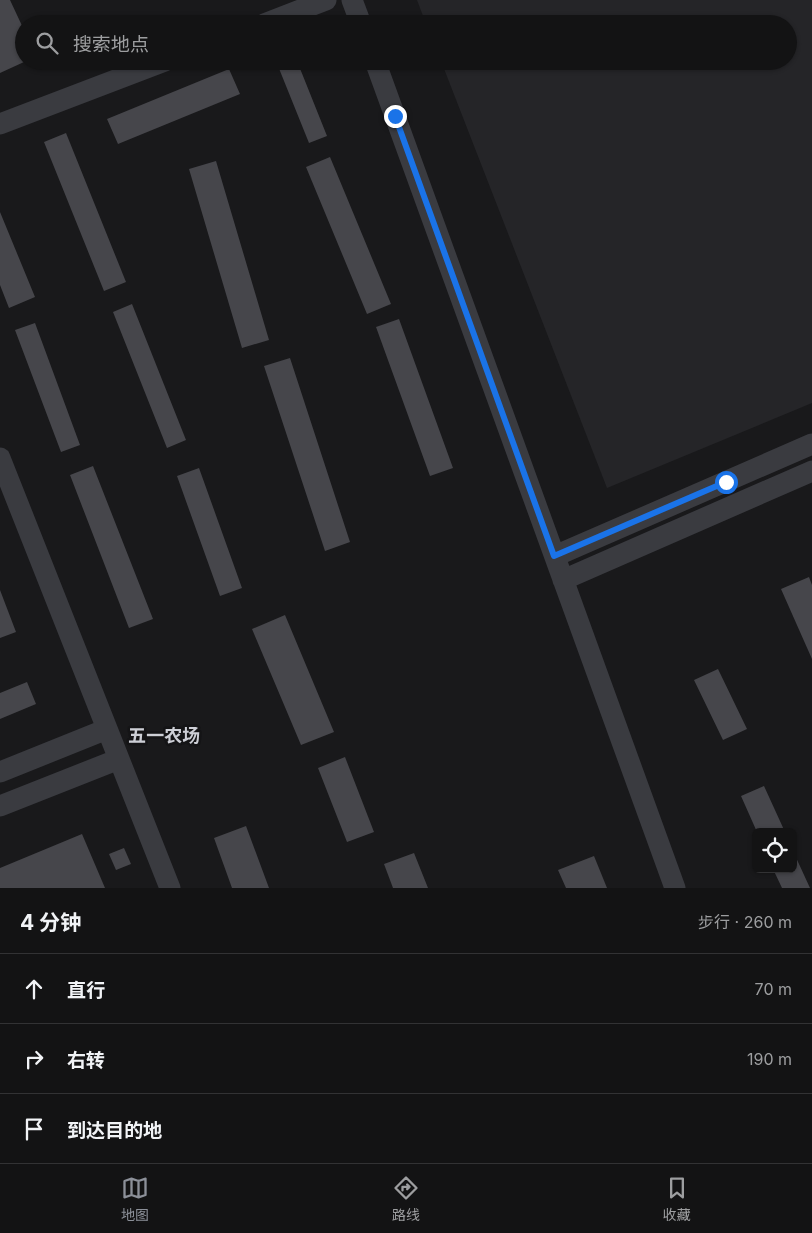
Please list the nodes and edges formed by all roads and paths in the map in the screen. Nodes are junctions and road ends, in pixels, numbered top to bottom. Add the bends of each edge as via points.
1 (326, 0) edge
2 (352, 0) edge
3 (287, 15) edge
4 (358, 15) edge
5 (141, 70) edge
6 (378, 70) edge
7 (0, 124) edge
8 (812, 444) edge
9 (0, 458) edge
10 (812, 471) edge
11 (554, 556) junction
12 (563, 580) junction
13 (107, 728) junction
14 (119, 759) junction
15 (0, 772) edge
16 (0, 806) edge
17 (170, 888) edge
18 (675, 888) edge

1 - 3 street
2 - 4 street
5 - 7 street
6 - 11 street
8 - 11 street
9 - 13 street
10 - 12 street
11 - 12 street
12 - 18 street
13 - 14 street
13 - 15 street
14 - 16 street
14 - 17 street

